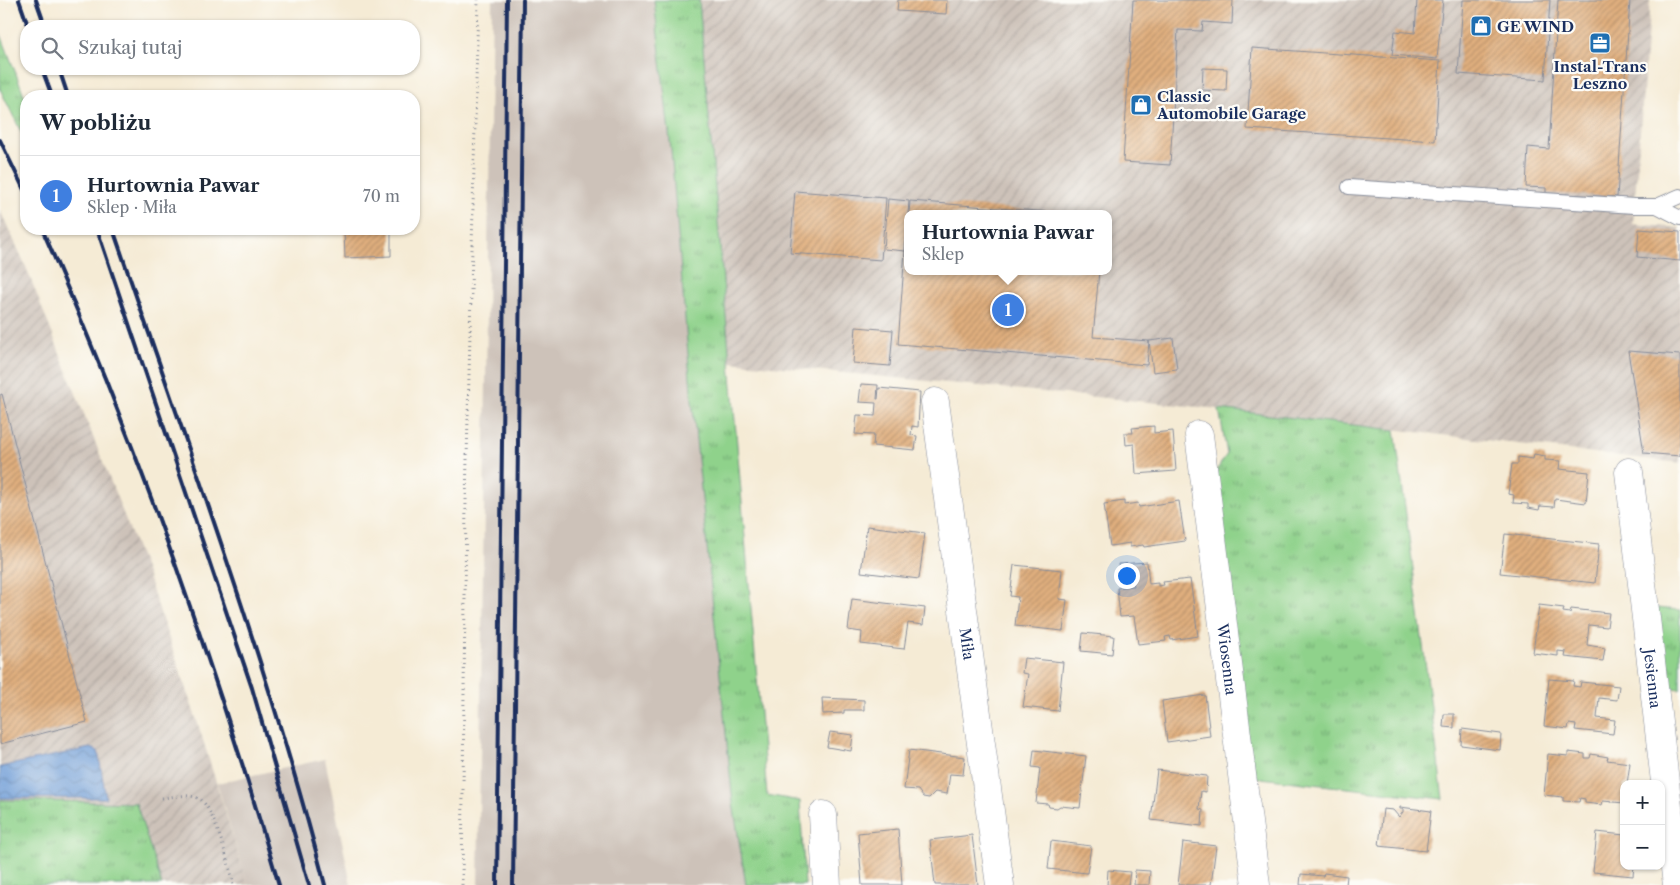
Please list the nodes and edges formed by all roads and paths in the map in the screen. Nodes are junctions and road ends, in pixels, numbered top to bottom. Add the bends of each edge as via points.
1 (478, 0) edge
2 (1350, 187) dead end
3 (1680, 196) edge
4 (1657, 206) junction
5 (1680, 218) edge
6 (935, 402) dead end
7 (1199, 434) dead end
8 (1629, 472) dead end
9 (162, 798) dead end
10 (823, 815) dead end
11 (234, 885) edge
12 (462, 885) edge
13 (827, 885) edge
14 (1000, 885) edge
15 (1256, 885) edge
16 (1677, 885) edge

1 - 12 path via 466,500
2 - 4 lane
3 - 4 lane
4 - 5 lane
6 - 14 street, Miła
7 - 15 street, Wiosenna
8 - 16 street, Jesienna
9 - 11 path via 188,795 201,800 214,822
10 - 13 street

